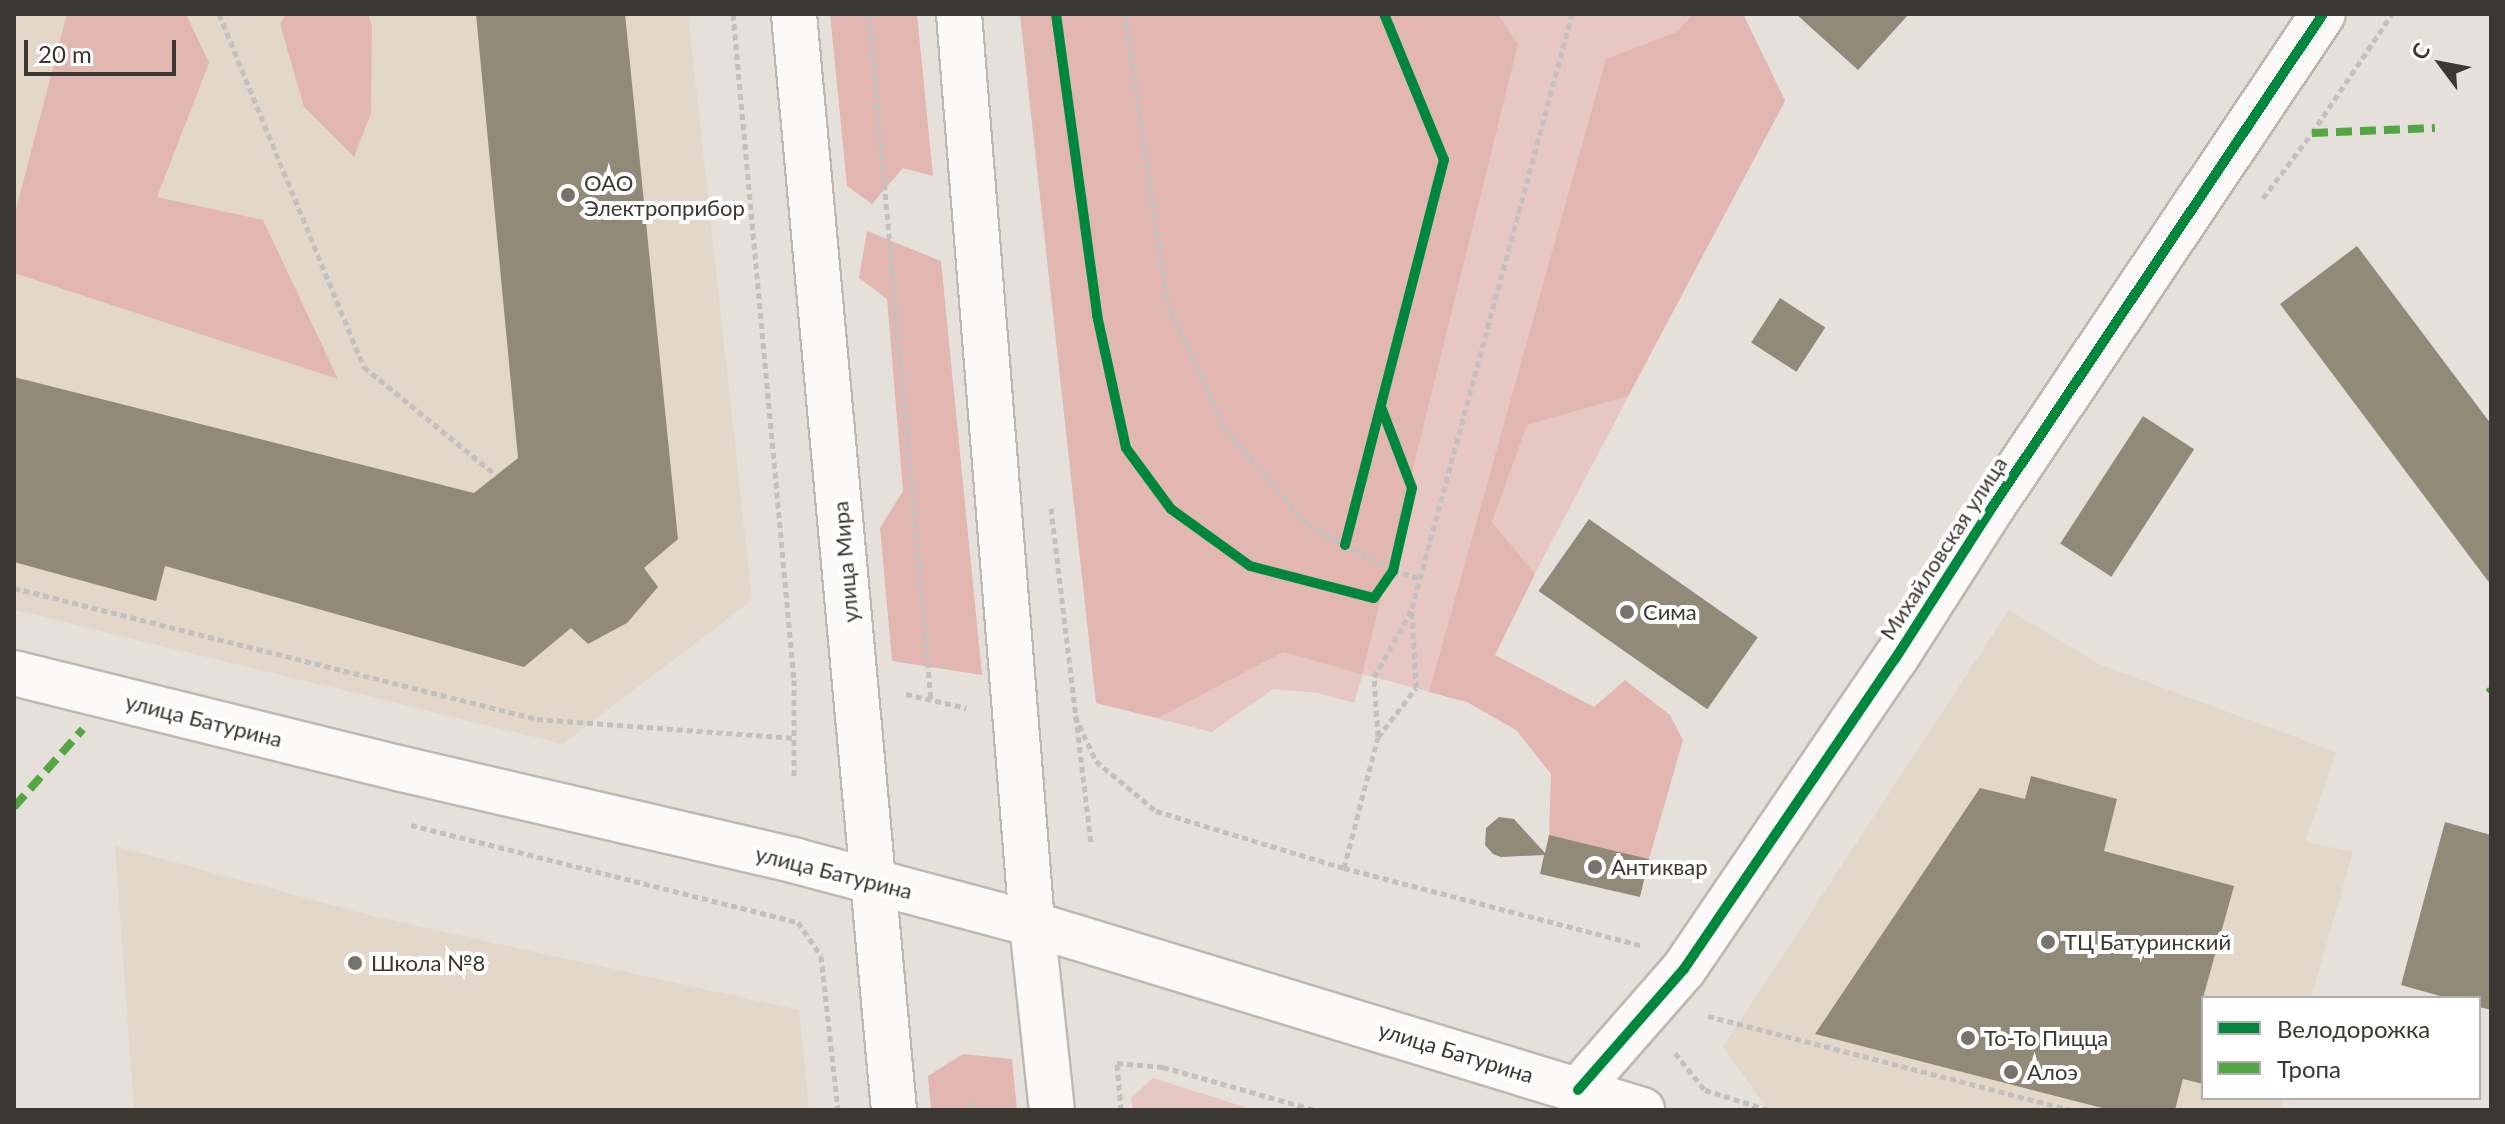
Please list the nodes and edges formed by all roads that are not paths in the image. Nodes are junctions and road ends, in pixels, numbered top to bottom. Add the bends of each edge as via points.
1 (794, 14) edge
2 (959, 14) edge
3 (2323, 14) edge
4 (14, 673) edge
5 (872, 881) junction
6 (1032, 924) junction
7 (1578, 1090) junction
8 (894, 1110) edge
9 (1052, 1110) edge
10 (1642, 1110) edge

1 - 5 main road, улица Мира
2 - 6 main road
3 - 7 main road, Михайловская улица via 1684,969
4 - 5 main road, улица Батурина
5 - 6 main road, улица Батурина
5 - 8 main road, улица Мира
6 - 7 main road, улица Батурина
6 - 9 main road
7 - 10 main road, улица Батурина

